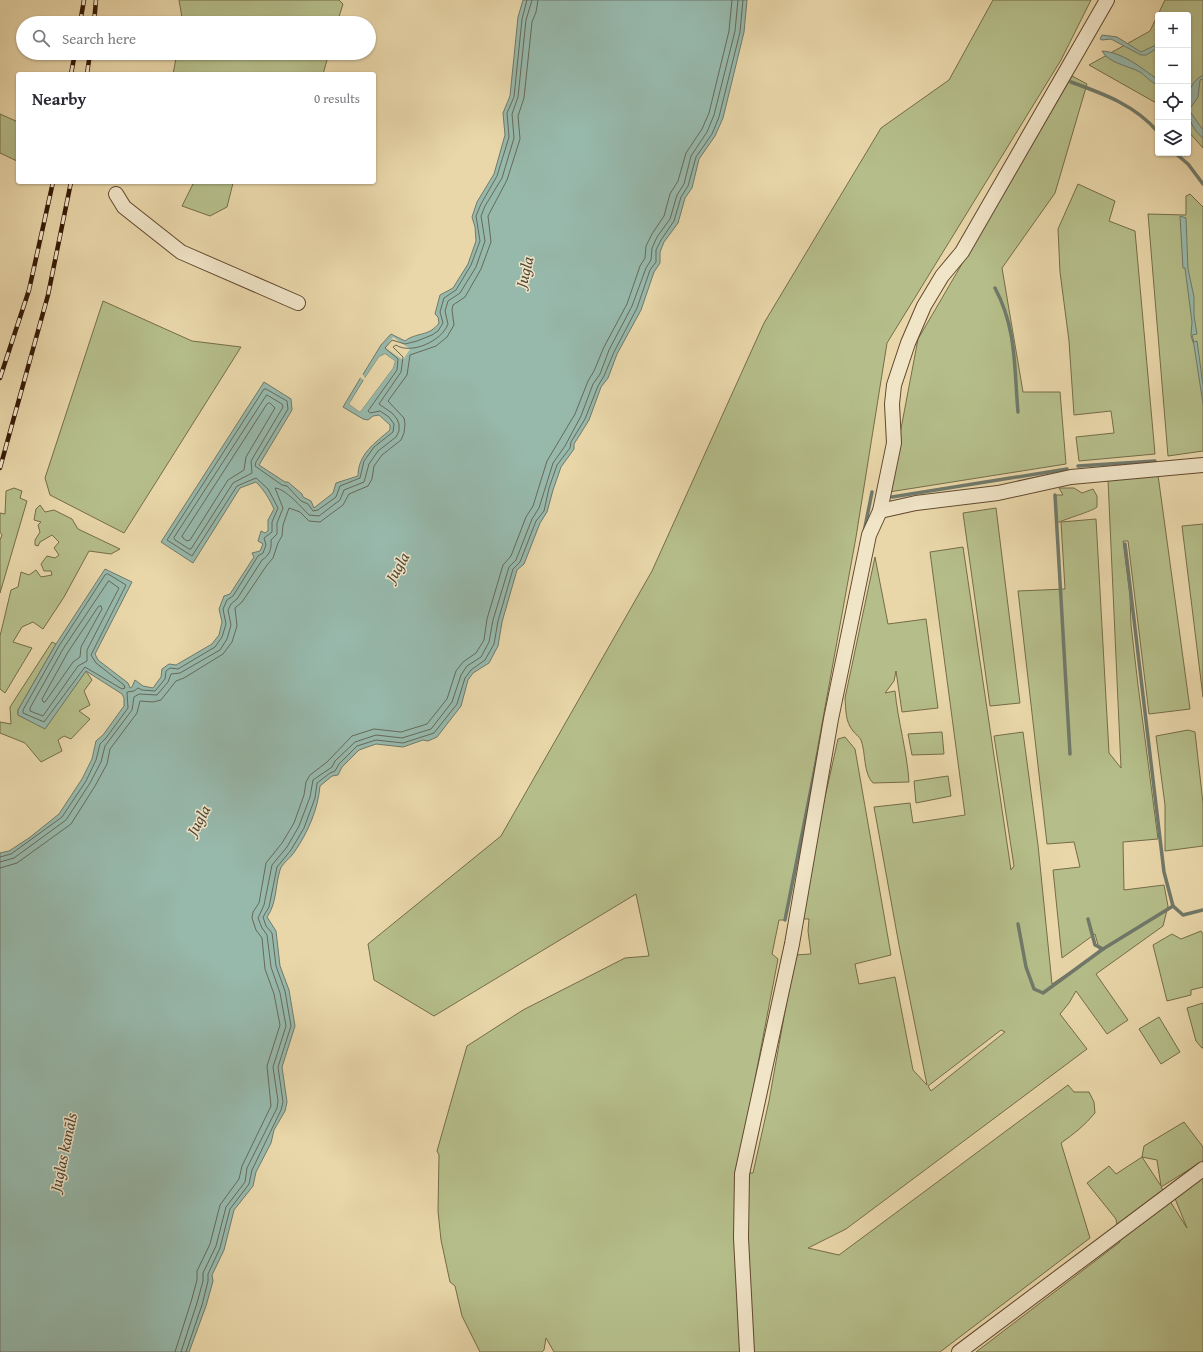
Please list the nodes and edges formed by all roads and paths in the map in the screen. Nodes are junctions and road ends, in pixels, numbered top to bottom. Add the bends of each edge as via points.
1 (1107, 0) edge
2 (116, 194) dead end
3 (298, 303) dead end
4 (1203, 465) edge
5 (880, 511) junction
6 (1203, 1169) edge
7 (747, 1352) edge
8 (959, 1352) edge

1 - 5 street via 962,252 942,276 924,306 894,385 894,443
2 - 3 street via 124,207 180,252
4 - 5 street via 1071,477 998,493 916,503
5 - 7 street via 867,543 831,719 792,944 742,1174 741,1238
6 - 8 street

